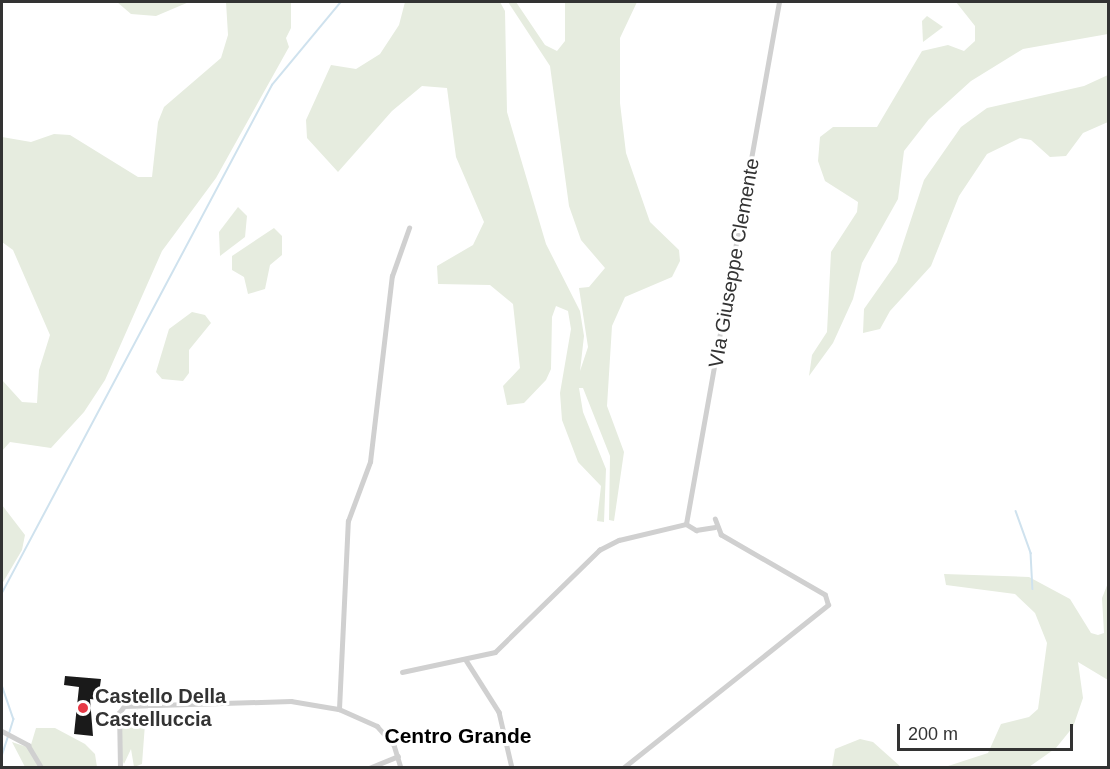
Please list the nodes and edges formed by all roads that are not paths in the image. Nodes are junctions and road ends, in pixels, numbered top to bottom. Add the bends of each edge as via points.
1 (779, 2) edge
2 (409, 228) dead end
3 (715, 519) dead end
4 (686, 524) junction
5 (715, 527) junction
6 (466, 660) junction
7 (402, 672) dead end
8 (339, 709) junction
9 (2, 731) edge
10 (398, 756) junction
11 (42, 768) edge
12 (120, 768) edge
13 (369, 768) edge
14 (401, 768) edge
15 (512, 768) edge
16 (623, 768) edge

1 - 4 street, VIa Giuseppe Clemente
2 - 8 street via 392,276 370,462 348,521
3 - 5 street
4 - 5 street via 696,530
4 - 6 street via 609,543 505,646
5 - 16 street via 825,595 828,605
6 - 7 street
6 - 15 street via 499,712
8 - 10 street via 377,726
8 - 12 street via 291,701 124,706 119,713
9 - 11 street via 28,745
10 - 13 street
10 - 14 street

